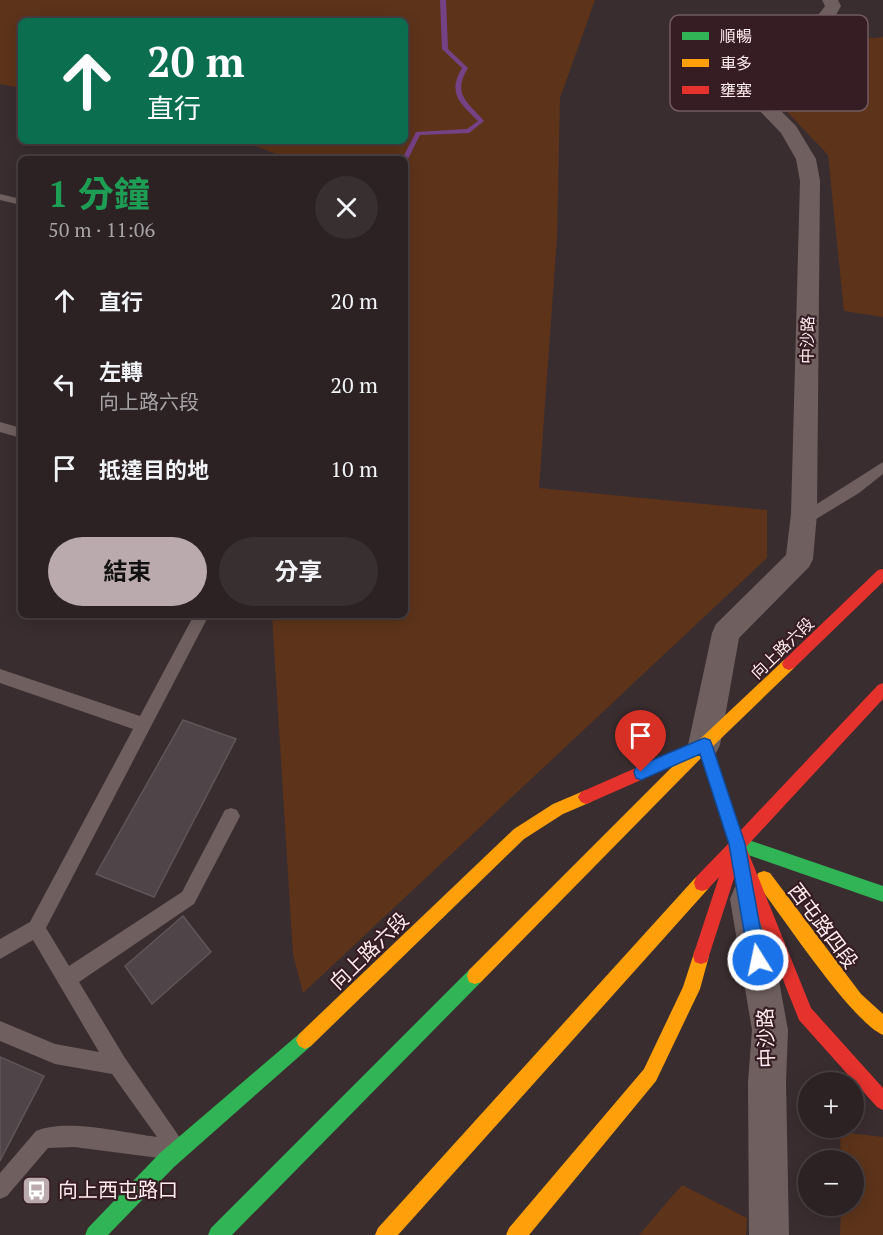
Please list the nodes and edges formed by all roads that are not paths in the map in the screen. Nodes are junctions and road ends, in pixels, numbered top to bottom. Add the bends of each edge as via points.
1 (830, 0) edge
2 (828, 15) edge
3 (770, 111) edge
4 (0, 197) edge
5 (18, 201) edge
6 (0, 427) edge
7 (18, 432) edge
8 (883, 467) edge
9 (803, 520) junction
10 (883, 574) edge
11 (200, 618) edge
12 (0, 676) edge
13 (883, 688) edge
14 (144, 725) junction
15 (704, 745) junction
16 (231, 816) dead end
17 (737, 844) junction
18 (883, 894) edge
19 (36, 928) junction
20 (0, 950) edge
21 (66, 980) junction
22 (883, 1026) edge
23 (0, 1031) edge
24 (118, 1065) junction
25 (883, 1101) edge
26 (178, 1150) junction
27 (0, 1189) edge
28 (95, 1235) edge
29 (218, 1235) edge
30 (385, 1235) edge
31 (516, 1235) edge
32 (769, 1235) edge

1 - 2 street, 中沙路 via 833,6
3 - 9 street, 中沙路 via 789,130 806,159 810,181
4 - 5 lane
6 - 7 lane
8 - 9 lane
9 - 15 street, 中沙路 via 799,559 726,633
10 - 15 main road, 向上路六段
11 - 14 lane
12 - 14 lane
13 - 17 main road
14 - 19 lane
15 - 17 main road
15 - 26 main road, 向上路六段 via 558,809 519,834 289,1054
15 - 29 main road, 向上路六段
16 - 21 lane via 188,898
17 - 18 main road, 西屯路四段
17 - 22 main road, 西屯路四段 via 855,1000
17 - 25 main road, 西屯路四段 via 805,1014
17 - 30 main road
17 - 31 main road via 691,989 650,1075
17 - 32 street, 中沙路 via 770,1030
19 - 20 lane
19 - 21 lane
21 - 24 lane
23 - 24 lane via 55,1054
24 - 26 lane
26 - 27 lane via 74,1137 43,1138
26 - 28 main road, 向上路六段

